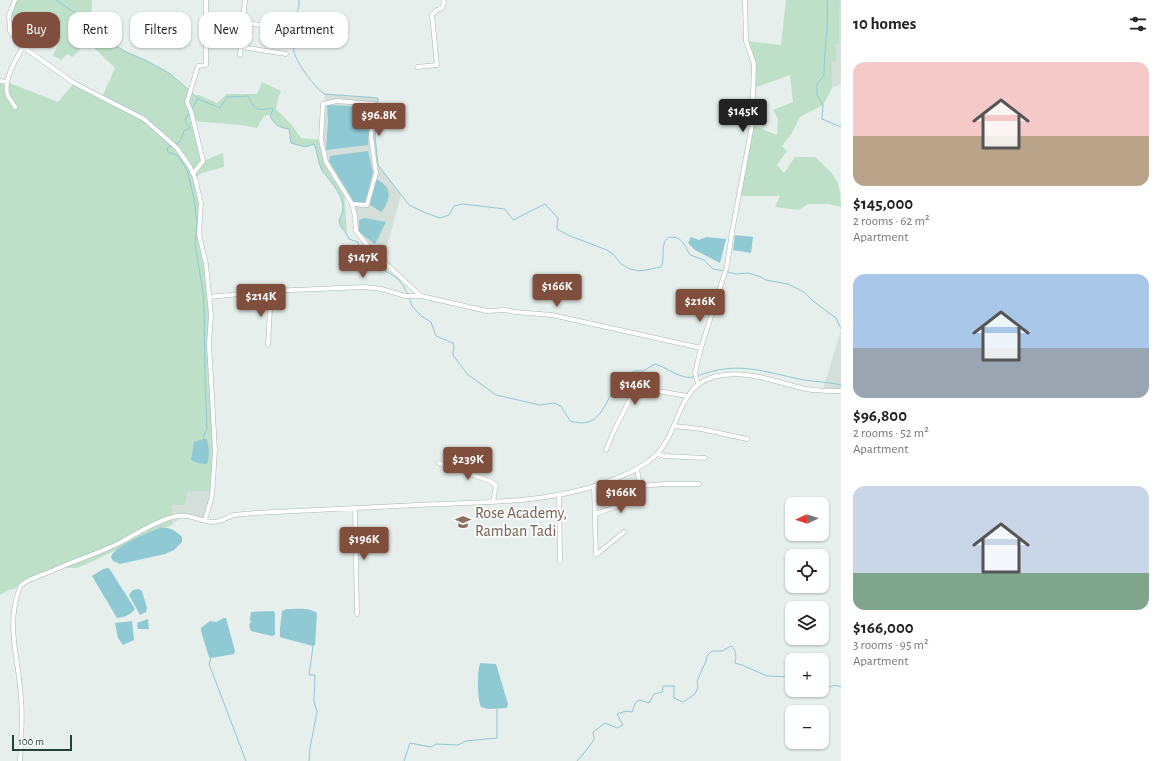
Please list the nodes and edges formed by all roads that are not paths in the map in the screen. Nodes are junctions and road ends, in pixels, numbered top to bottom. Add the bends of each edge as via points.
1 (15, 0) edge
2 (206, 0) edge
3 (245, 0) edge
4 (443, 0) edge
5 (745, 0) edge
6 (244, 12) edge
7 (12, 33) edge
8 (22, 48) edge
9 (24, 48) edge
10 (241, 48) edge
11 (247, 48) edge
12 (286, 54) dead end
13 (240, 55) dead end
14 (417, 67) dead end
15 (0, 81) edge
16 (7, 82) junction
17 (15, 107) dead end
18 (194, 174) junction
19 (352, 204) junction
20 (271, 292) junction
21 (421, 296) junction
22 (208, 297) junction
23 (268, 345) dead end
24 (701, 348) junction
25 (697, 382) junction
26 (841, 391) edge
27 (687, 396) junction
28 (674, 426) junction
29 (747, 439) dead end
30 (606, 450) dead end
31 (656, 454) junction
32 (705, 458) dead end
33 (439, 463) dead end
34 (637, 469) junction
35 (699, 484) dead end
36 (594, 486) junction
37 (640, 486) junction
38 (559, 495) junction
39 (493, 502) junction
40 (355, 508) junction
41 (595, 514) junction
42 (205, 520) junction
43 (624, 532) dead end
44 (560, 561) dead end
45 (357, 614) dead end
46 (20, 761) edge

1 - 7 street via 9,16
2 - 18 street via 206,65 198,66 187,102 203,161
3 - 6 street
4 - 14 street via 442,8 432,15 437,65
5 - 24 street via 746,41 754,64 752,126 727,266
8 - 16 street
9 - 18 street via 74,83 144,119 177,148
10 - 13 street
11 - 12 street
15 - 16 street
16 - 17 street via 8,95
18 - 22 street via 201,203 199,234 206,264
19 - 19 street via 326,162 321,140 323,104 337,101 374,104 371,137 376,173 367,205
19 - 21 street via 356,231 372,251
20 - 21 street via 364,287 412,297
20 - 22 street
20 - 23 street
21 - 24 street via 487,311 505,310 552,315
22 - 42 street via 211,315 209,344 215,450 212,496
24 - 25 street via 695,373
25 - 26 street via 724,374 741,375 808,389
25 - 27 street
27 - 28 street
27 - 30 street via 658,391 631,399
28 - 29 street
28 - 31 street
31 - 32 street
31 - 34 street
33 - 39 street via 496,485
34 - 36 street
34 - 37 street
35 - 37 street
36 - 38 street
36 - 41 street
37 - 41 street via 642,498
38 - 39 street
38 - 44 street
39 - 40 street
40 - 42 street via 240,515 211,522
40 - 45 street
41 - 43 street via 596,555
42 - 46 street via 183,516 166,519 103,550 22,583 16,604 12,637 21,699

